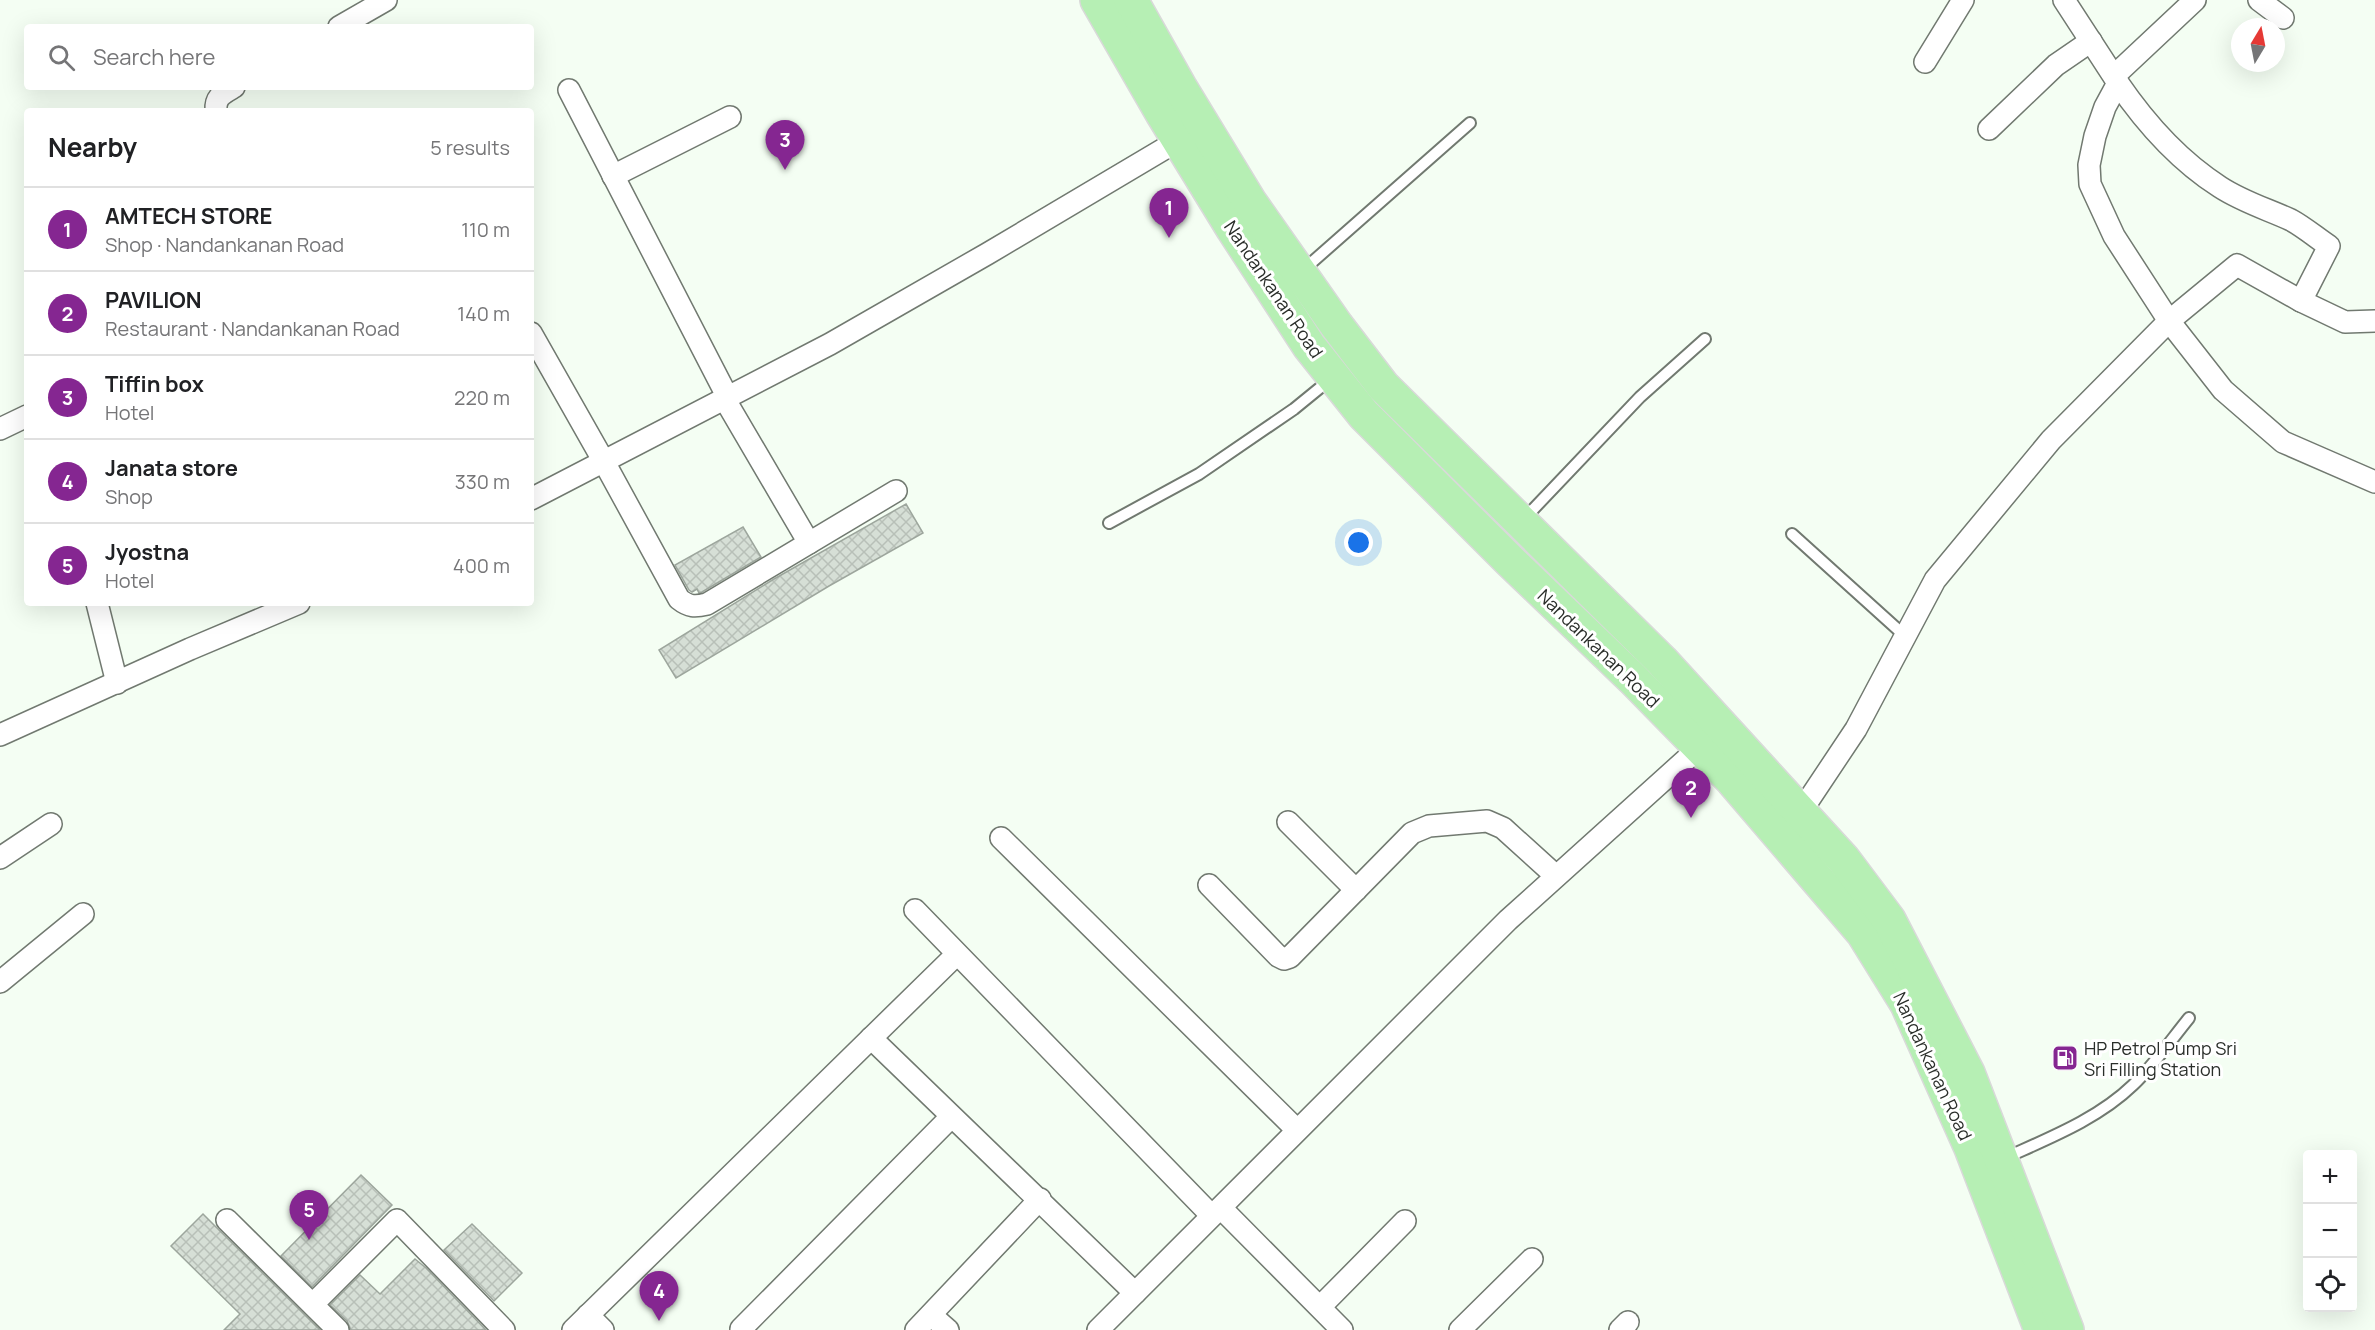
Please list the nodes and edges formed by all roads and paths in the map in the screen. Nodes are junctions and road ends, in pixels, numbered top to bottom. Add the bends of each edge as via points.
1 (386, 0) edge
2 (1097, 0) edge
3 (1131, 0) edge
4 (1963, 0) edge
5 (2064, 0) edge
6 (2195, 0) edge
7 (2259, 0) edge
8 (2283, 18) dead end
9 (344, 24) edge
10 (2091, 41) junction
11 (1925, 62) dead end
12 (2116, 80) junction
13 (229, 90) edge
14 (569, 90) dead end
15 (216, 108) edge
16 (730, 117) dead end
17 (1470, 123) dead end
18 (1989, 129) dead end
19 (1179, 140) junction
20 (613, 176) junction
21 (1300, 273) junction
22 (2301, 301) junction
23 (2169, 321) junction
24 (2375, 321) edge
25 (534, 338) edge
26 (1705, 339) dead end
27 (1334, 377) junction
28 (726, 397) junction
29 (24, 417) edge
30 (0, 429) edge
31 (603, 460) junction
32 (2375, 482) edge
33 (897, 491) dead end
34 (534, 497) edge
35 (1521, 522) junction
36 (1109, 523) dead end
37 (1792, 534) dead end
38 (809, 543) junction
39 (98, 606) edge
40 (292, 606) edge
41 (1905, 636) junction
42 (1672, 671) junction
43 (117, 683) junction
44 (1648, 694) junction
45 (0, 735) edge
46 (1700, 747) junction
47 (1800, 813) junction
48 (1288, 822) dead end
49 (51, 824) dead end
50 (1001, 838) dead end
51 (0, 858) edge
52 (1556, 876) junction
53 (1209, 885) dead end
54 (1356, 890) junction
55 (915, 910) dead end
56 (83, 914) dead end
57 (956, 954) junction
58 (0, 982) edge
59 (2189, 1017) dead end
60 (871, 1038) junction
61 (951, 1117) junction
62 (1297, 1130) junction
63 (2002, 1160) junction
64 (1040, 1199) junction
65 (1216, 1211) junction
66 (227, 1220) dead end
67 (1405, 1221) dead end
68 (1532, 1259) dead end
69 (1135, 1293) junction
70 (313, 1304) junction
71 (1320, 1307) junction
72 (581, 1323) edge
73 (924, 1323) edge
74 (741, 1329) edge
75 (338, 1330) edge
76 (504, 1330) edge
77 (603, 1330) edge
78 (948, 1330) edge
79 (1098, 1330) edge
80 (1342, 1330) edge
81 (1460, 1330) edge
82 (2041, 1330) edge
83 (2067, 1330) edge

1 - 9 street
2 - 19 main road, Nandankanan Road
3 - 21 main road, Nandankanan Road via 1250,202
4 - 11 street
5 - 10 street
6 - 12 street
7 - 8 street
10 - 12 street
10 - 18 street via 2056,66
12 - 22 street via 2140,117 2167,145 2219,187 2292,221 2329,246
12 - 23 street via 2095,135 2090,184 2114,237
13 - 15 street via 220,95
14 - 20 street
16 - 20 street
17 - 21 lane
19 - 27 main road, Nandankanan Road via 1309,346
19 - 28 street via 849,333
20 - 28 street
21 - 35 main road, Nandankanan Road via 1383,386
22 - 23 street via 2237,265
22 - 24 street via 2345,322
23 - 32 street via 2223,390 2283,442
23 - 41 street via 2014,483 1935,580
25 - 31 street
26 - 35 lane via 1640,397
27 - 36 lane via 1199,474
27 - 44 main road, Nandankanan Road via 1364,415
28 - 31 street
28 - 38 street
29 - 30 street
31 - 34 street
31 - 38 street via 679,599 687,605 707,604
33 - 38 street
35 - 42 main road, Nandankanan Road
37 - 41 lane
39 - 43 street
40 - 43 street
41 - 47 street via 1856,729
42 - 44 main road
42 - 47 main road, Nandankanan Road
43 - 45 street
44 - 46 main road, Nandankanan Road
46 - 52 street
46 - 82 main road, Nandankanan Road via 1863,933 1907,1004 1971,1148
47 - 63 main road, Nandankanan Road via 1844,860 1888,920 1968,1073
48 - 54 street
49 - 51 street
50 - 62 street
52 - 54 street via 1503,828 1487,820 1421,828
52 - 62 street
53 - 54 street via 1284,959
55 - 57 street
56 - 58 street
57 - 60 street
57 - 65 street
59 - 63 lane via 2124,1094 2078,1124
60 - 61 street
60 - 72 street
61 - 64 street
61 - 74 street
62 - 65 street
63 - 83 main road, Nandankanan Road
64 - 69 street
64 - 73 street
65 - 69 street
65 - 71 street
66 - 70 street
67 - 71 street
68 - 81 street
69 - 79 street
70 - 75 street
70 - 76 street via 397,1220
71 - 80 street
72 - 77 street
73 - 78 street

